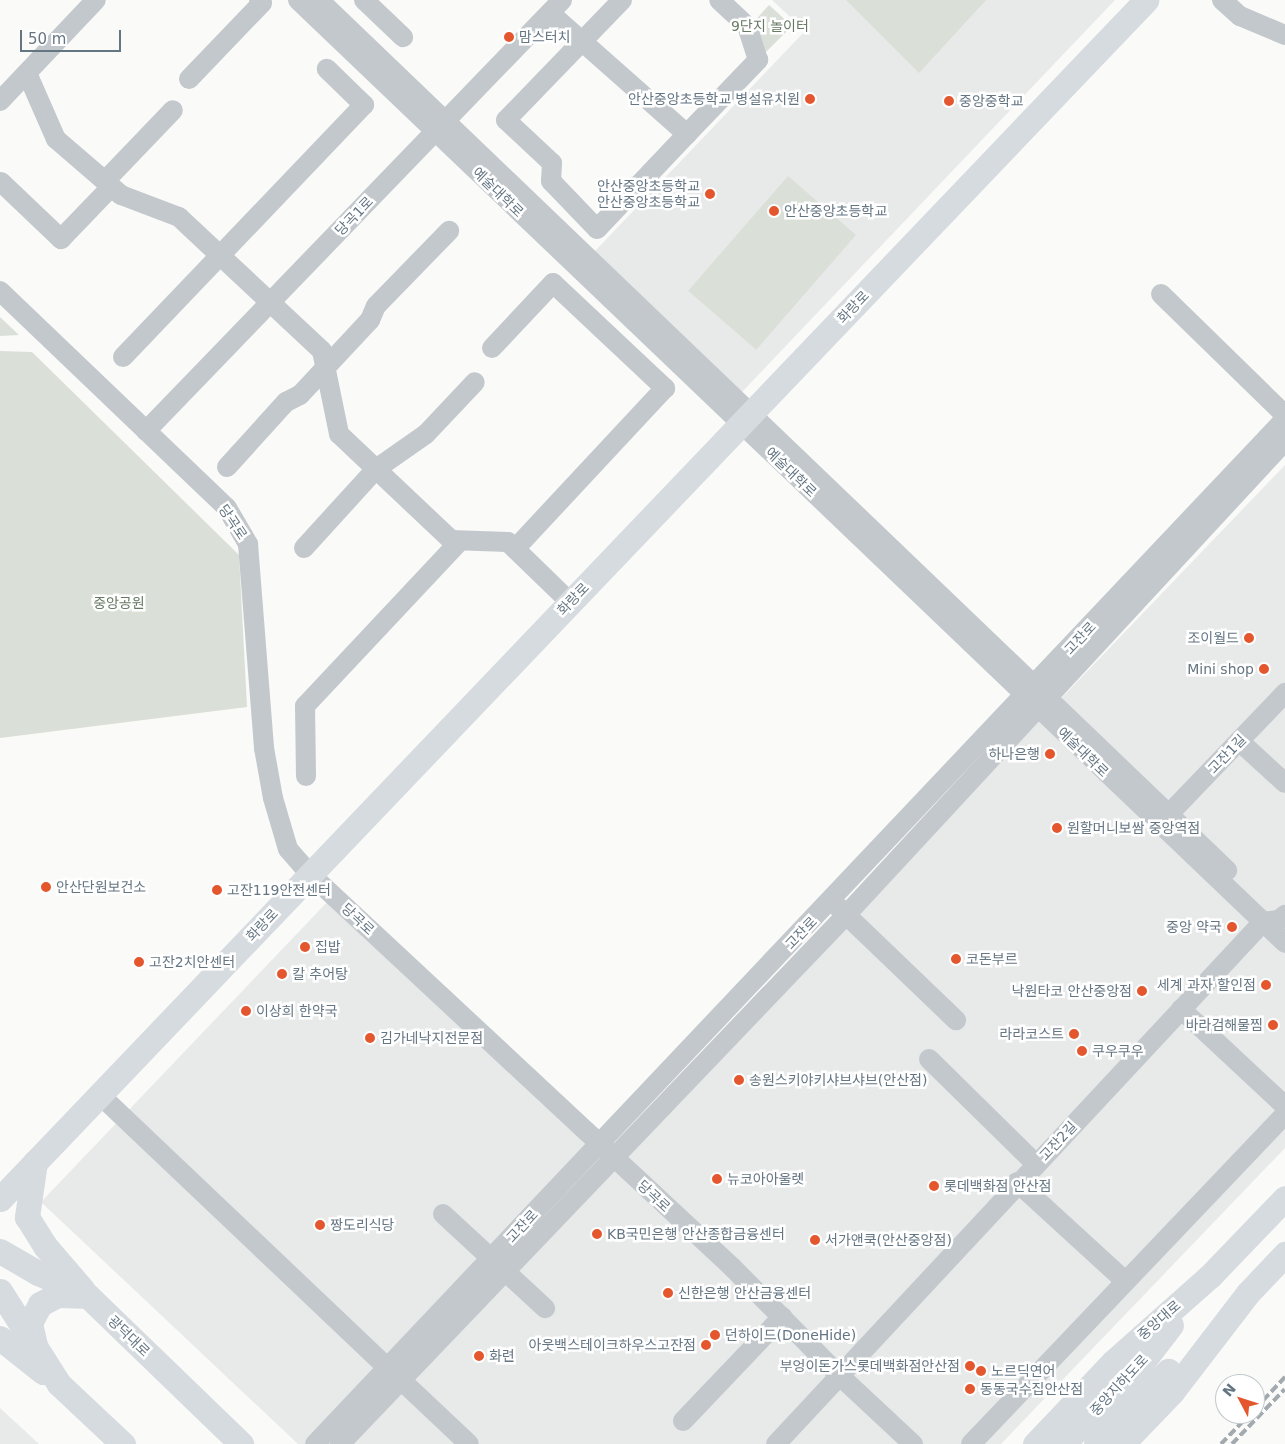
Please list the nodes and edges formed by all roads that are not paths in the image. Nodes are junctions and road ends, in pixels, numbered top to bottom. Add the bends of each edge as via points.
1 (96, 0) edge
2 (259, 0) edge
3 (298, 0) edge
4 (319, 0) edge
5 (364, 0) edge
6 (622, 0) edge
7 (719, 0) edge
8 (1146, 0) edge
9 (1222, 0) edge
10 (556, 6) edge
11 (1285, 35) edge
12 (403, 38) dead end
13 (582, 41) junction
14 (327, 70) dead end
15 (27, 73) junction
16 (189, 79) dead end
17 (0, 101) edge
18 (173, 110) dead end
19 (441, 126) junction
20 (687, 134) junction
21 (1, 182) edge
22 (108, 184) junction
23 (449, 231) dead end
24 (220, 255) junction
25 (0, 291) edge
26 (1161, 294) dead end
27 (270, 302) junction
28 (492, 348) dead end
29 (123, 357) dead end
30 (326, 368) junction
31 (475, 382) dead end
32 (1285, 415) edge
33 (746, 418) junction
34 (1285, 419) edge
35 (146, 431) junction
36 (1285, 442) edge
37 (227, 467) dead end
38 (376, 469) junction
39 (460, 540) junction
40 (304, 548) dead end
41 (515, 549) junction
42 (570, 602) junction
43 (1285, 693) edge
44 (1037, 697) junction
45 (1239, 741) junction
46 (306, 776) dead end
47 (1285, 783) edge
48 (1169, 814) junction
49 (310, 874) junction
50 (831, 901) junction
51 (846, 915) junction
52 (1278, 921) edge
53 (1285, 943) edge
54 (1181, 1009) junction
55 (956, 1020) dead end
56 (929, 1059) dead end
57 (100, 1094) junction
58 (1285, 1106) edge
59 (1285, 1114) edge
60 (600, 1144) junction
61 (614, 1158) junction
62 (35, 1162) junction
63 (1036, 1164) junction
64 (1017, 1182) junction
65 (1285, 1198) edge
66 (0, 1199) edge
67 (443, 1214) dead end
68 (0, 1251) edge
69 (1285, 1254) edge
70 (499, 1265) junction
71 (1210, 1276) junction
72 (1124, 1280) junction
73 (0, 1291) edge
74 (1248, 1293) junction
75 (88, 1296) junction
76 (545, 1308) dead end
77 (782, 1317) junction
78 (0, 1338) edge
79 (36, 1349) junction
80 (395, 1374) junction
81 (840, 1376) junction
82 (59, 1384) junction
83 (683, 1421) dead end
84 (228, 1435) edge
85 (123, 1444) edge
86 (241, 1444) edge
87 (315, 1444) edge
88 (340, 1444) edge
89 (469, 1444) edge
90 (776, 1444) edge
91 (913, 1444) edge
92 (971, 1444) edge
93 (1035, 1444) edge
94 (1063, 1444) edge
95 (1096, 1444) edge
96 (1122, 1444) edge

1 - 15 street
2 - 16 street via 262,3
3 - 19 street, 예술대학로
4 - 19 street, 예술대학로
5 - 12 street
6 - 13 street
7 - 20 street via 747,26 758,60
8 - 33 main road, 화랑로
9 - 11 street via 1240,16
10 - 13 street
10 - 19 street, 당곡1로
13 - 20 street
13 - 20 street via 506,120 552,163 551,181 597,229
14 - 24 street via 364,105
15 - 17 street
15 - 22 street via 56,139
18 - 22 street
19 - 27 street, 당곡1로
19 - 33 street, 예술대학로
21 - 22 street via 62,239
22 - 24 street via 121,195 179,217
23 - 30 street via 376,306 370,320
24 - 27 street
24 - 29 street
25 - 35 street, 당곡로
26 - 32 street
27 - 30 street via 322,351
27 - 35 street, 당곡1로
28 - 41 street via 553,283 665,388
30 - 37 street via 300,395 286,402
30 - 38 street via 339,434
31 - 38 street via 426,434
33 - 42 main road, 화랑로
33 - 44 street, 예술대학로
34 - 44 street, 고잔로
35 - 49 street, 당곡로 via 227,508 248,544 264,748 273,798 288,848
36 - 44 street, 고잔로
38 - 39 street via 451,540
38 - 40 street
39 - 41 street via 508,542
39 - 46 street via 305,706
41 - 42 street
42 - 49 main road, 화랑로
43 - 45 street, 고잔1길
44 - 48 street, 예술대학로
44 - 50 street, 고잔로
44 - 51 street, 고잔로
44 - 52 street, 예술대학로
45 - 47 street
45 - 48 street, 고잔1길
48 - 52 street, 예술대학로
49 - 57 main road, 화랑로
49 - 60 street, 당곡로
50 - 51 street
50 - 60 street, 고잔로
51 - 55 street
51 - 61 street, 고잔로
52 - 53 street, 예술대학로
52 - 54 street, 고잔2길
54 - 58 street
54 - 63 street, 고잔2길
56 - 63 street
57 - 62 main road, 화랑로
57 - 80 street
59 - 72 street
60 - 61 street, 당곡로
60 - 70 street, 고잔로
61 - 70 street, 고잔로
61 - 77 street, 당곡로
62 - 66 main road, 화랑로
62 - 75 main road via 27,1217 45,1246
63 - 64 street, 고잔2길
64 - 72 street
64 - 81 street, 고잔2길
65 - 71 main road, 중앙대로
67 - 70 street
68 - 75 main road, 광덕대로
69 - 74 main road
70 - 76 street
70 - 80 street, 고잔로
71 - 93 main road, 중앙대로 via 1113,1362
71 - 94 main road, 중앙지하도로 via 1141,1364
72 - 92 street
73 - 79 main road
74 - 95 main road, 중앙지하도로
74 - 96 main road via 1172,1392
75 - 79 main road via 58,1294 40,1304 30,1323
75 - 84 main road, 광덕대로
77 - 81 street, 당곡로
77 - 83 street
78 - 82 main road
79 - 82 main road
80 - 87 street, 고잔로
80 - 88 street, 고잔로
80 - 89 street
81 - 90 street, 고잔2길
81 - 91 street, 당곡로
82 - 85 main road
84 - 86 main road, 광덕대로

